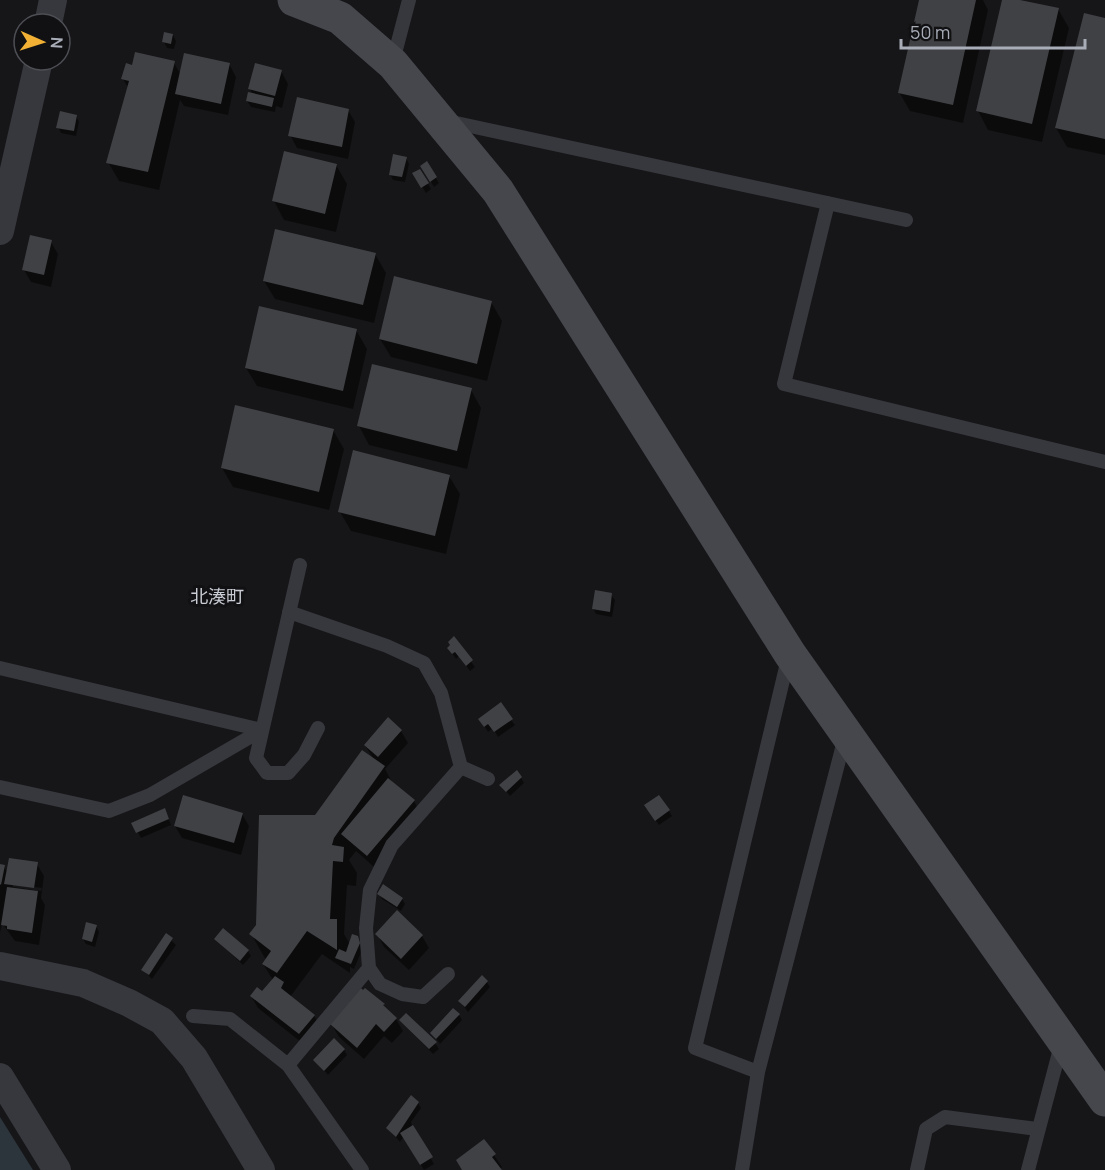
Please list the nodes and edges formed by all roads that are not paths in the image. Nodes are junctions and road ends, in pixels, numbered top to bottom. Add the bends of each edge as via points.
1 (294, 0) edge
2 (409, 0) edge
3 (393, 64) junction
4 (36, 72) edge
5 (439, 120) junction
6 (828, 203) junction
7 (906, 220) dead end
8 (0, 231) edge
9 (1105, 462) edge
10 (300, 565) dead end
11 (289, 612) junction
12 (790, 654) junction
13 (0, 668) edge
14 (318, 728) dead end
15 (262, 729) junction
16 (847, 732) junction
17 (461, 767) junction
18 (488, 779) dead end
19 (0, 787) edge
20 (0, 966) edge
21 (369, 968) junction
22 (448, 974) dead end
23 (193, 1017) dead end
24 (1063, 1040) junction
25 (288, 1065) junction
26 (758, 1072) junction
27 (0, 1077) edge
28 (1105, 1100) edge
29 (1037, 1129) junction
30 (57, 1170) edge
31 (261, 1170) edge
32 (362, 1170) edge
33 (742, 1170) edge
34 (917, 1170) edge
35 (1028, 1170) edge

1 - 3 street via 340,18
2 - 3 lane
3 - 5 street
4 - 8 street
5 - 6 lane
5 - 12 street via 498,191
6 - 7 lane
6 - 9 lane via 784,384
10 - 11 lane
11 - 15 lane
11 - 17 lane via 387,645 424,663 441,693
12 - 16 street
12 - 26 lane via 696,1048
13 - 15 lane
14 - 15 lane via 304,755 288,773 267,773 255,758
15 - 19 lane via 150,795 110,811
16 - 24 street
16 - 26 lane
17 - 18 lane
17 - 21 lane via 392,844 370,890 366,928
20 - 31 street via 83,983 162,1021 194,1058
21 - 22 lane via 380,984 402,994 423,997
21 - 25 lane
23 - 25 lane via 230,1019
24 - 28 street
24 - 29 lane
25 - 32 lane
26 - 33 lane
27 - 30 street
29 - 34 lane via 945,1117 926,1130
29 - 35 lane

